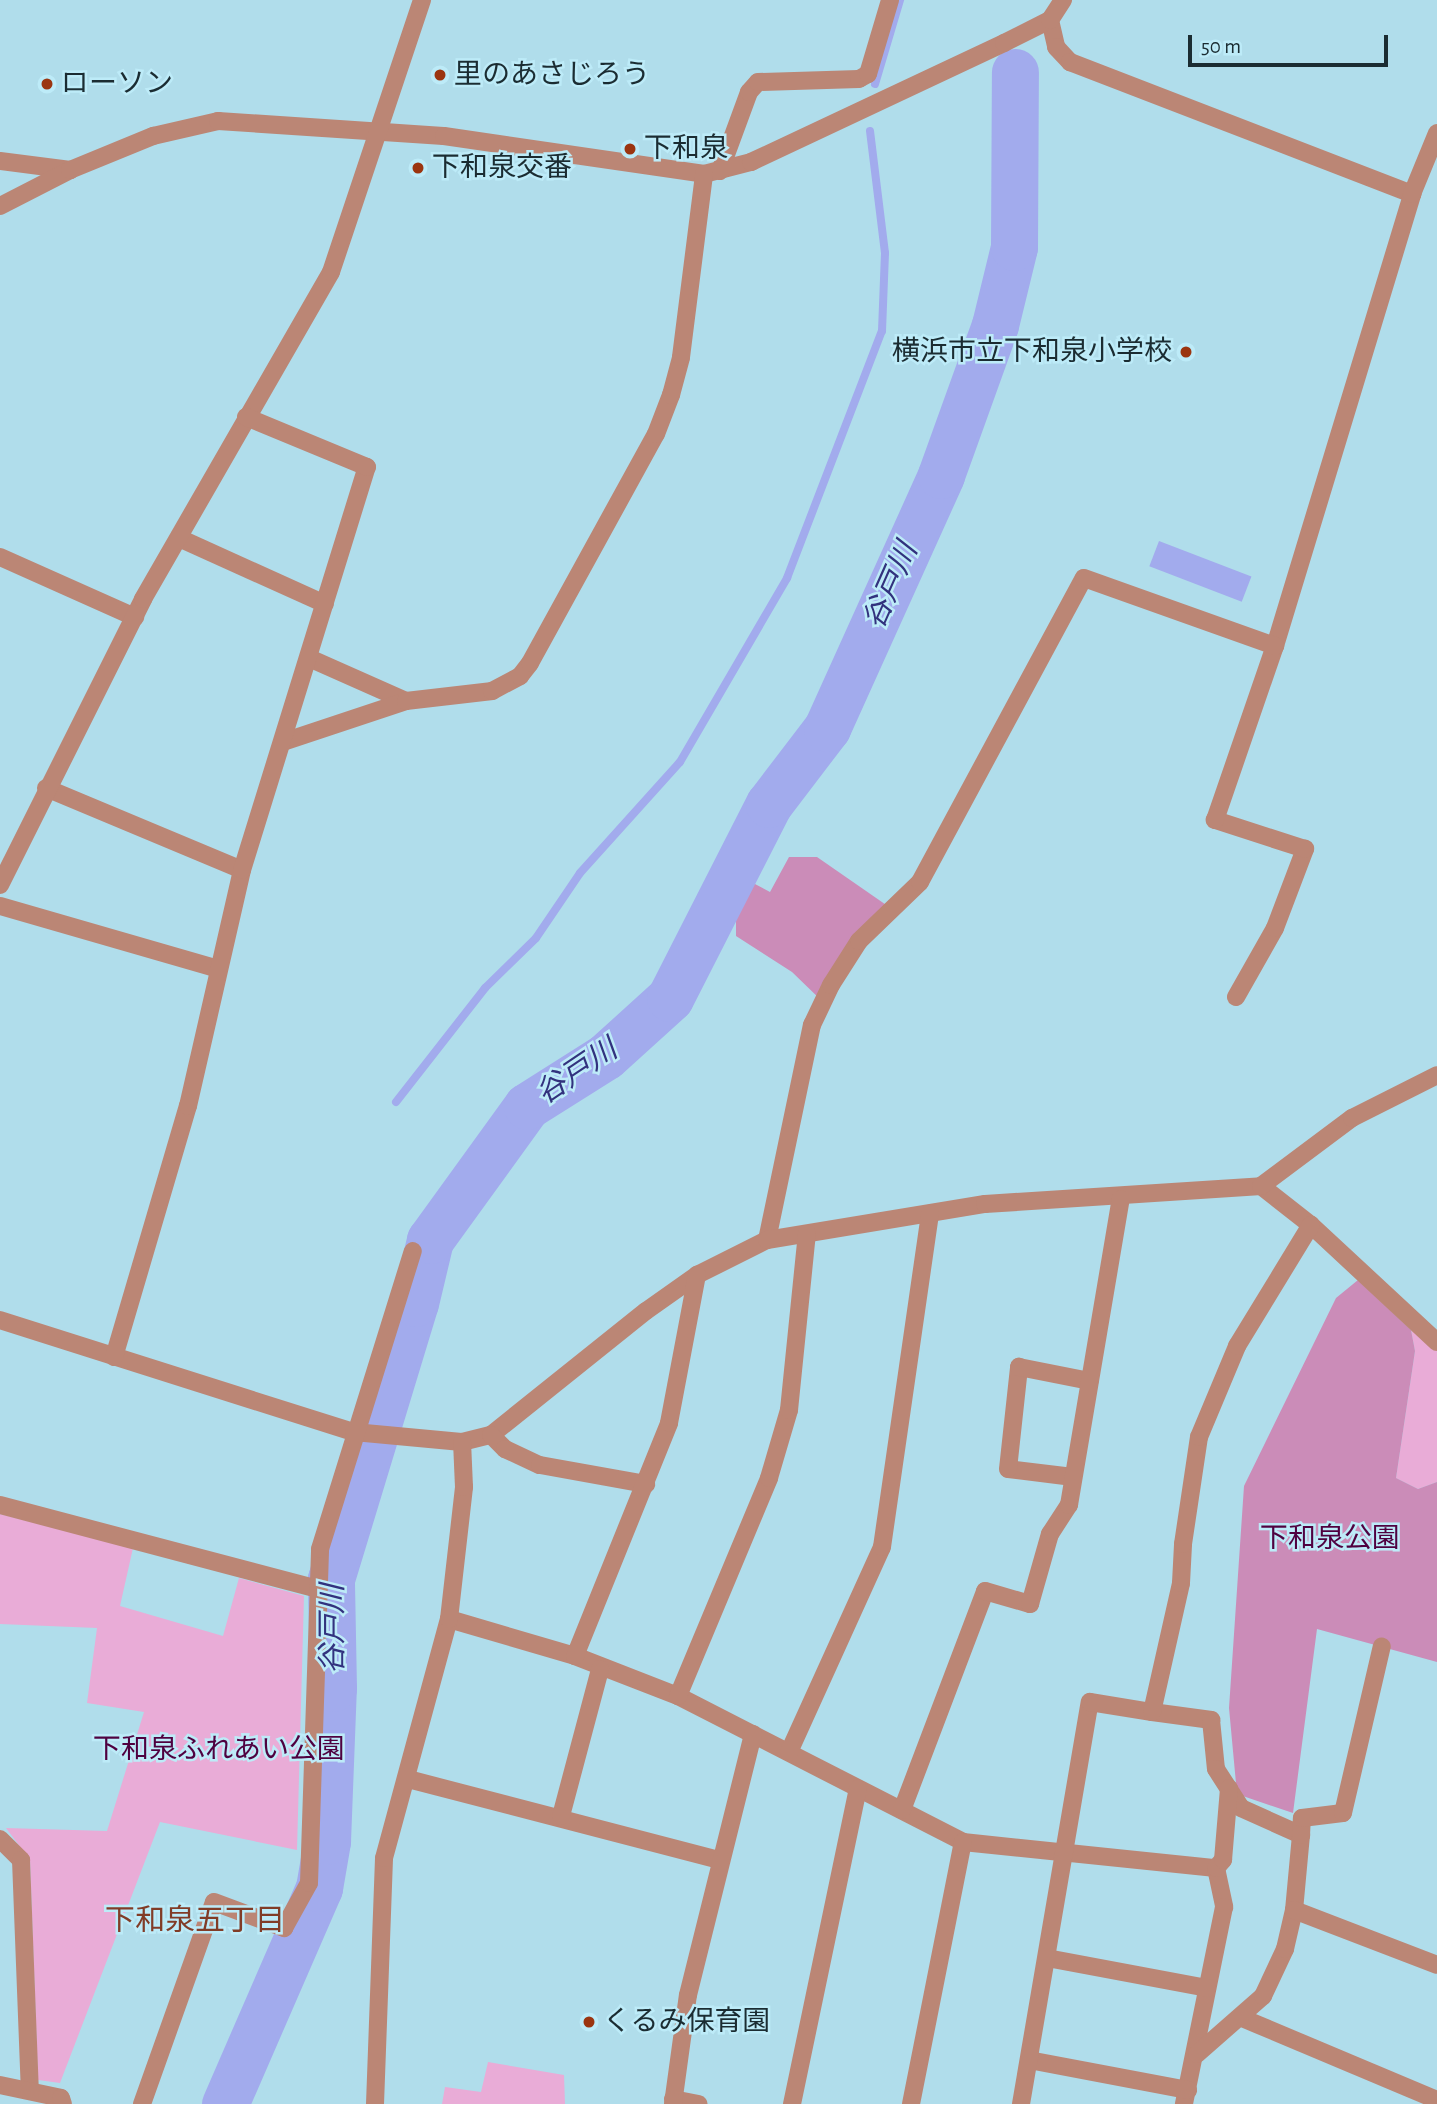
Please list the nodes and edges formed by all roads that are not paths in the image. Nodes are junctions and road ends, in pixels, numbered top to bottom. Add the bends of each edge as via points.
1 (422, 0) edge
2 (890, 0) edge
3 (1063, 0) edge
4 (1050, 20) junction
5 (375, 131) junction
6 (1437, 133) edge
7 (0, 161) edge
8 (70, 170) junction
9 (712, 172) junction
10 (1412, 194) junction
11 (0, 206) edge
12 (246, 417) junction
13 (179, 538) junction
14 (0, 557) edge
15 (325, 604) junction
16 (135, 617) junction
17 (1275, 646) junction
18 (309, 658) junction
19 (406, 701) junction
20 (286, 741) junction
21 (46, 788) junction
22 (242, 870) junction
23 (0, 885) edge
24 (0, 905) edge
25 (218, 969) junction
26 (1236, 997) dead end
27 (1437, 1075) edge
28 (1261, 1186) junction
29 (1121, 1199) junction
30 (930, 1213) junction
31 (1311, 1225) junction
32 (807, 1234) junction
33 (767, 1240) junction
34 (413, 1251) dead end
35 (697, 1275) junction
36 (0, 1320) edge
37 (1437, 1342) edge
38 (114, 1357) junction
39 (1090, 1381) junction
40 (358, 1432) junction
41 (491, 1435) junction
42 (461, 1442) junction
43 (1073, 1477) junction
44 (646, 1484) junction
45 (0, 1505) edge
46 (317, 1589) junction
47 (449, 1619) junction
48 (1382, 1646) dead end
49 (575, 1656) junction
50 (600, 1669) junction
51 (678, 1696) junction
52 (1152, 1712) junction
53 (752, 1734) junction
54 (789, 1752) junction
55 (408, 1779) junction
56 (1229, 1788) junction
57 (858, 1789) junction
58 (902, 1810) junction
59 (561, 1816) junction
60 (1301, 1835) junction
61 (0, 1839) edge
62 (963, 1842) junction
63 (1066, 1852) junction
64 (718, 1860) junction
65 (1216, 1868) junction
66 (1294, 1910) junction
67 (1047, 1958) junction
68 (1437, 1965) edge
69 (1207, 1988) junction
70 (1242, 2018) junction
71 (1198, 2054) junction
72 (1029, 2060) junction
73 (0, 2085) edge
74 (22, 2095) edge
75 (1186, 2097) edge
76 (1437, 2100) edge
77 (673, 2101) edge
78 (64, 2104) edge
79 (142, 2104) edge
80 (375, 2104) edge
81 (699, 2104) edge
82 (792, 2104) edge
83 (911, 2104) edge
84 (1021, 2104) edge

1 - 5 street
2 - 9 street via 868,74 859,79 758,82
3 - 4 street
4 - 9 street via 751,162
4 - 10 street via 1056,47 1070,62
5 - 8 street via 218,121 153,136
5 - 9 street via 444,135
5 - 12 street via 331,272
6 - 10 street
7 - 8 street
8 - 11 street
9 - 19 street via 671,395 656,434 530,663 520,676 492,691
10 - 17 street
12 - 13 street
12 - 15 street via 367,467
13 - 15 street
13 - 16 street
14 - 16 street
15 - 18 street
16 - 21 street
17 - 26 street via 1215,820 1304,849 1275,928
17 - 33 street via 1084,578 920,882 859,941 831,985 812,1025
18 - 19 street
18 - 20 street
19 - 20 street
20 - 22 street
21 - 22 street
21 - 23 street
22 - 25 street
24 - 25 street
25 - 38 street via 188,1106
27 - 28 street via 1352,1118
28 - 29 street
28 - 31 street
29 - 30 street via 985,1205
29 - 39 street
30 - 32 street
30 - 54 street via 882,1547
31 - 37 street
31 - 52 street via 1237,1346 1199,1437 1181,1583
32 - 33 street
32 - 51 street via 789,1410 769,1478
33 - 35 street
34 - 40 street
35 - 41 street
35 - 44 street via 670,1423
36 - 38 street
38 - 40 street
39 - 43 street
39 - 43 street via 1019,1367 1008,1469
40 - 42 street
40 - 46 street via 320,1549
41 - 42 street
41 - 44 street via 505,1449 540,1465
42 - 47 street via 464,1487
43 - 58 street via 1069,1505 1050,1534 1030,1604 985,1591
44 - 49 street
45 - 46 street
46 - 79 street via 310,1884 284,1928 214,1902
47 - 49 street
47 - 55 street
48 - 60 street via 1343,1812 1302,1818
49 - 50 street
50 - 51 street
50 - 59 street
51 - 53 street
52 - 56 street via 1210,1720 1216,1769
52 - 63 street via 1090,1702
53 - 54 street
53 - 64 street
54 - 57 street
55 - 59 street
55 - 80 street via 384,1858
56 - 60 street via 1241,1808
56 - 65 street via 1223,1860
57 - 58 street
57 - 82 street
58 - 62 street
59 - 64 street
60 - 66 street
61 - 74 street via 21,1860
62 - 63 street
62 - 83 street
63 - 65 street
63 - 67 street
64 - 77 street via 688,1995
65 - 69 street via 1224,1907
66 - 68 street
66 - 70 street via 1263,1996
67 - 69 street
67 - 72 street
69 - 71 street
70 - 71 street
70 - 76 street
71 - 75 street
72 - 75 street
72 - 84 street
73 - 74 street
74 - 78 street via 61,2098
77 - 81 street

